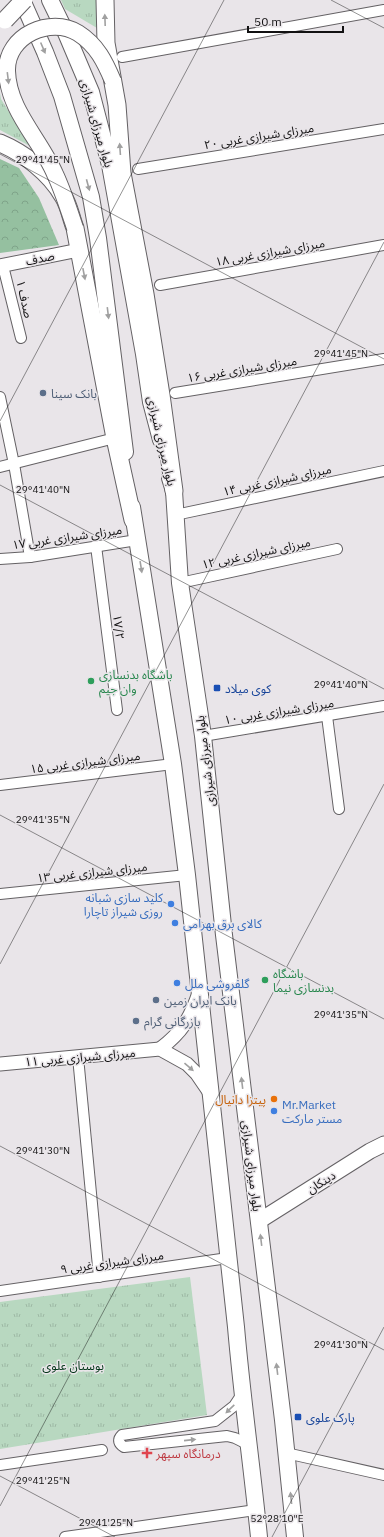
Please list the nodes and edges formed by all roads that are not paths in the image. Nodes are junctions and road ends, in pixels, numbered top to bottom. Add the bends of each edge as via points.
1 (23, 0) edge
2 (50, 0) edge
3 (105, 0) edge
4 (384, 10) edge
5 (2, 22) edge
6 (122, 57) dead end
7 (113, 81) junction
8 (384, 129) edge
9 (0, 143) edge
10 (138, 169) dead end
11 (75, 228) junction
12 (384, 245) edge
13 (80, 250) junction
14 (2, 266) edge
15 (160, 285) dead end
16 (20, 338) dead end
17 (384, 359) edge
18 (175, 393) dead end
19 (0, 397) edge
20 (115, 438) junction
21 (14, 464) junction
22 (0, 467) edge
23 (384, 471) edge
24 (174, 491) junction
25 (175, 515) junction
26 (133, 520) junction
27 (137, 540) junction
28 (96, 546) junction
29 (337, 549) dead end
30 (30, 557) junction
31 (0, 559) edge
32 (180, 583) junction
33 (384, 706) edge
34 (117, 710) dead end
35 (327, 716) junction
36 (203, 736) junction
37 (173, 764) junction
38 (0, 785) edge
39 (339, 809) dead end
40 (187, 875) junction
41 (0, 894) edge
42 (199, 993) junction
43 (160, 1049) junction
44 (78, 1057) junction
45 (0, 1064) edge
46 (210, 1093) junction
47 (384, 1144) edge
48 (259, 1221) junction
49 (228, 1258) junction
50 (98, 1277) junction
51 (0, 1291) edge
52 (242, 1394) junction
53 (249, 1445) junction
54 (102, 1450) dead end
55 (286, 1453) junction
56 (0, 1465) edge
57 (384, 1475) edge
58 (256, 1510) junction
59 (66, 1537) edge
60 (259, 1537) edge
61 (295, 1537) edge

1 - 5 highway, bridge
1 -> 26 main road via 62,96 91,197
2 - 24 main road, بلوار میرزای شیرازی via 91,92 110,165 151,402
7 -> 3 highway via 106,43
4 - 6 street
7 -> 11 main road, bridge via 105,61 96,48 78,33 61,26 31,32 18,42 10,56 7,69 11,95 56,174
24 -> 7 highway via 146,302 122,173
8 - 10 street, ۲۰ میرزای شیرازی غربی
9 - 11 highway via 27,157 46,175 63,196
11 - 13 highway
12 - 15 street, ۱۸ میرزای شیرازی غربی
13 - 14 street, صدف
13 -> 20 highway
14 - 16 street, ۱ صدف
17 - 18 street, ۱۶ میرزای شیرازی غربی
19 - 21 street
20 - 21 street
20 - 26 highway
21 - 22 street
21 - 30 street
23 - 25 street, ۱۴ میرزای شیرازی غربی
24 - 25 main road, بلوار میرزای شیرازی
25 - 32 main road, بلوار میرزای شیرازی
26 - 27 main road
27 - 28 street, ۱۷ میرزای شیرازی غربی
27 -> 37 main road
28 - 30 street, ۱۷ میرزای شیرازی غربی
28 - 34 street, ۱۷/۲
29 - 32 street, ۱۲ میرزای شیرازی غربی
30 - 31 street, ۱۷ میرزای شیرازی غربی
32 - 36 main road, بلوار میرزای شیرازی
33 - 35 street, ۱۰ میرزای شیرازی غربی
35 - 36 street, ۱۰ میرزای شیرازی غربی
35 - 39 street
48 -> 36 main road, بلوار میرزای شیرازی via 224,943
37 - 38 street, ۱۵ میرزای شیرازی غربی
37 - 40 main road
40 - 41 street, ۱۳ میرزای شیرازی غربی
40 - 42 main road
42 - 43 street via 182,1028 175,1038
42 - 46 main road
43 - 44 street, میرزای شیرازی غربی ۱۱
43 -> 46 street via 187,1064
44 - 45 street, میرزای شیرازی غربی ۱۱
44 - 50 street
46 - 49 main road
47 - 48 main road, دینکان
55 -> 48 main road, بلوار میرزای شیرازی
49 - 50 street, میرزای شیرازی غربی ۹
49 - 52 main road
50 - 51 street, میرزای شیرازی غربی ۹
52 - 53 main road
52 -> 53 street via 234,1406 215,1421 122,1435 119,1442 124,1447 228,1436
53 - 58 main road
54 - 56 street
55 - 57 street
61 -> 55 main road, بلوار میرزای شیرازی
58 - 59 street
58 - 60 main road

